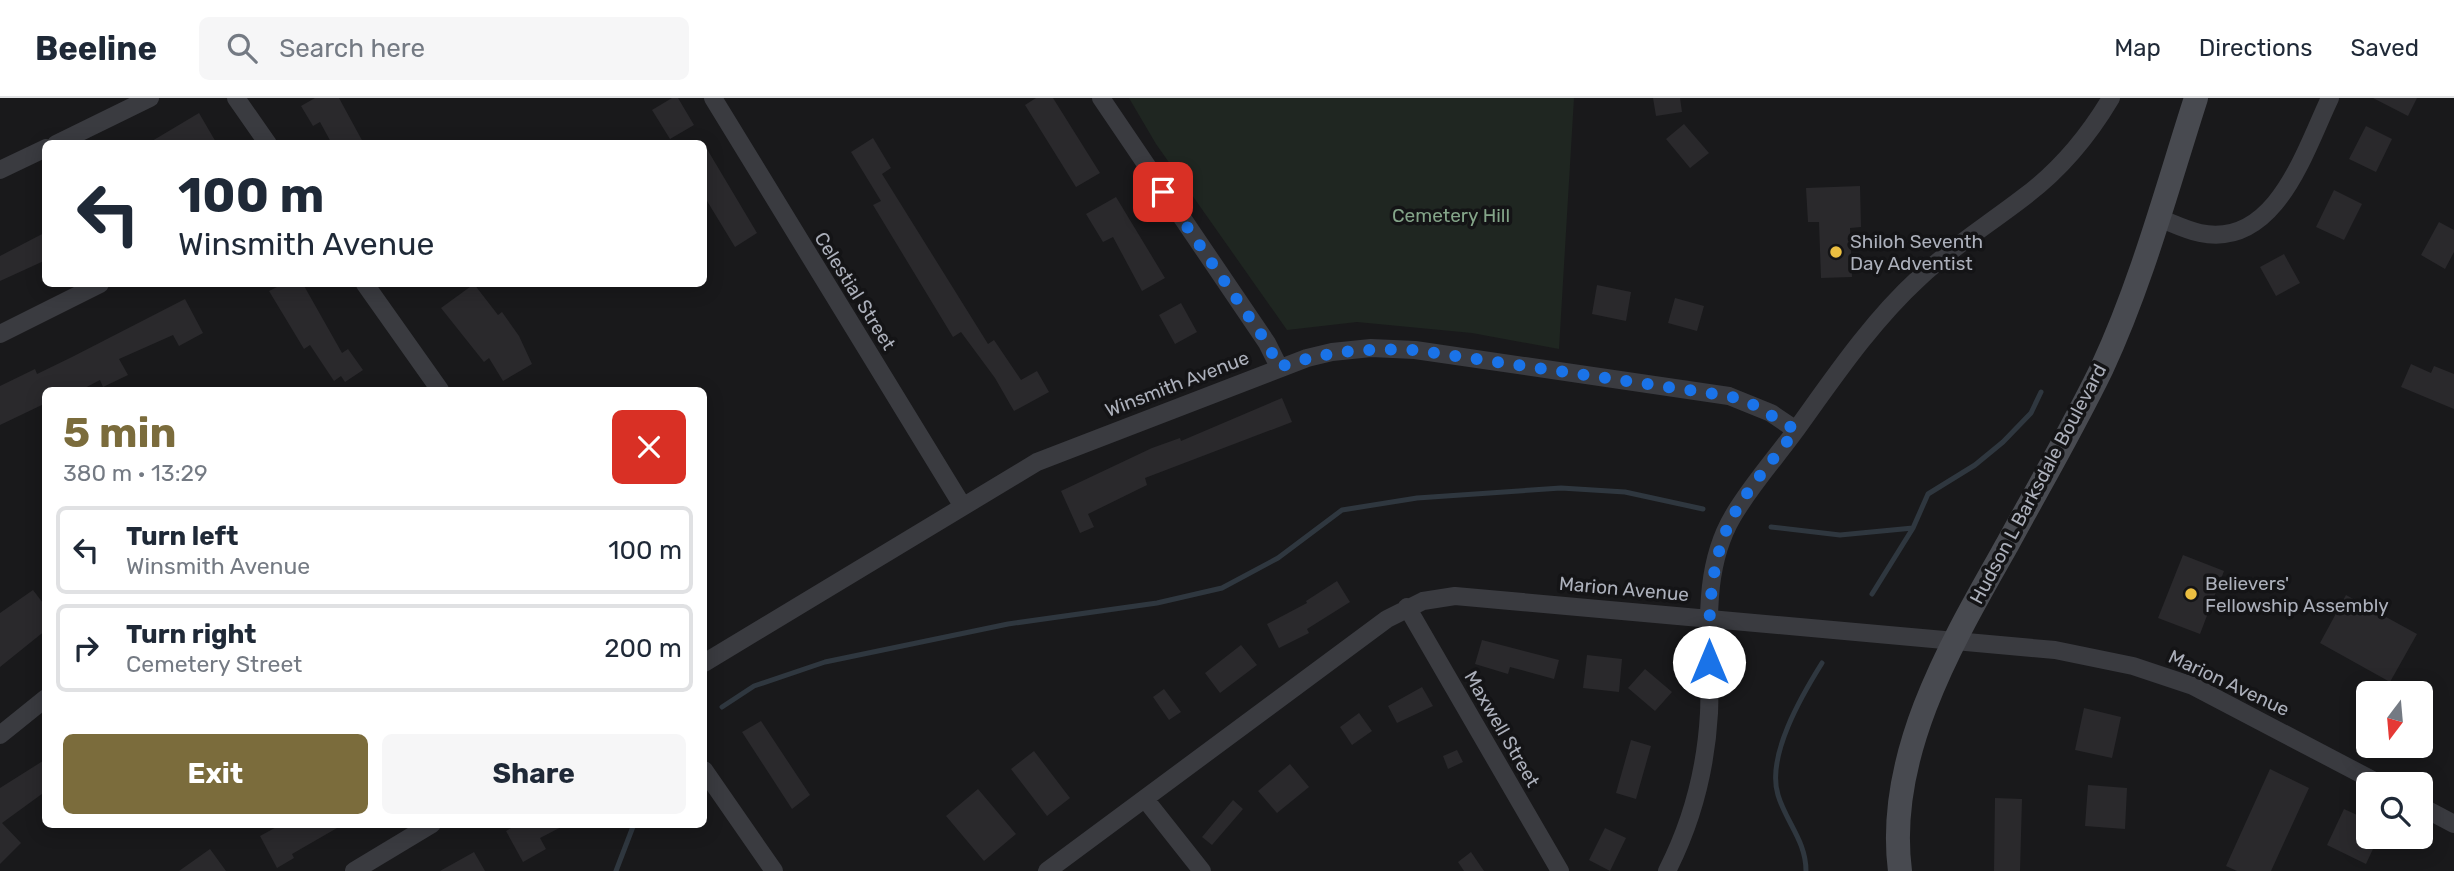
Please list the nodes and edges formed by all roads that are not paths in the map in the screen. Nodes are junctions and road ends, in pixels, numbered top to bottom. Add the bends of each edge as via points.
1 (150, 98) edge
2 (236, 98) edge
3 (713, 98) edge
4 (1101, 98) edge
5 (2111, 98) edge
6 (2196, 98) edge
7 (2330, 98) edge
8 (64, 140) edge
9 (265, 140) edge
10 (42, 150) edge
11 (0, 170) edge
12 (2159, 218) junction
13 (94, 287) edge
14 (367, 287) edge
15 (0, 334) edge
16 (1279, 367) junction
17 (438, 387) edge
18 (1796, 430) junction
19 (962, 505) junction
20 (1407, 607) junction
21 (1709, 617) junction
22 (1953, 640) junction
23 (707, 661) edge
24 (42, 701) edge
25 (0, 735) edge
26 (2359, 772) edge
27 (707, 774) edge
28 (1145, 799) junction
29 (2433, 813) edge
30 (2454, 824) edge
31 (425, 828) edge
32 (354, 871) edge
33 (774, 871) edge
34 (1047, 871) edge
35 (1202, 871) edge
36 (1560, 871) edge
37 (1667, 871) edge
38 (1899, 871) edge

1 - 8 street
2 - 9 street
3 - 19 street, Celestial Street
4 - 16 street
5 - 18 street via 2057,168 1943,256 1894,303
6 - 12 street, Hudson L Barksdale Boulevard
7 - 12 street via 2281,198 2268,214 2230,232 2201,233
10 - 11 street
12 - 22 street, Hudson L Barksdale Boulevard via 2103,365
13 - 15 street
14 - 17 street
16 - 18 street, Winsmith Avenue via 1332,352 1415,350 1729,396 1761,408
16 - 19 street, Winsmith Avenue via 1038,462
18 - 21 street via 1733,516 1716,562
19 - 23 street, Winsmith Avenue
20 - 21 street, Marion Avenue via 1439,597 1472,596
20 - 28 street, Marion Avenue
20 - 36 street, Maxwell Street
21 - 22 street, Marion Avenue
21 - 37 street via 1706,751 1689,820
22 - 26 street, Marion Avenue via 2069,653 2170,676
22 - 38 street, Hudson L Barksdale Boulevard via 1908,764 1896,843
24 - 25 street
27 - 33 street
28 - 34 street, Marion Avenue
28 - 35 street
29 - 30 street
31 - 32 street

